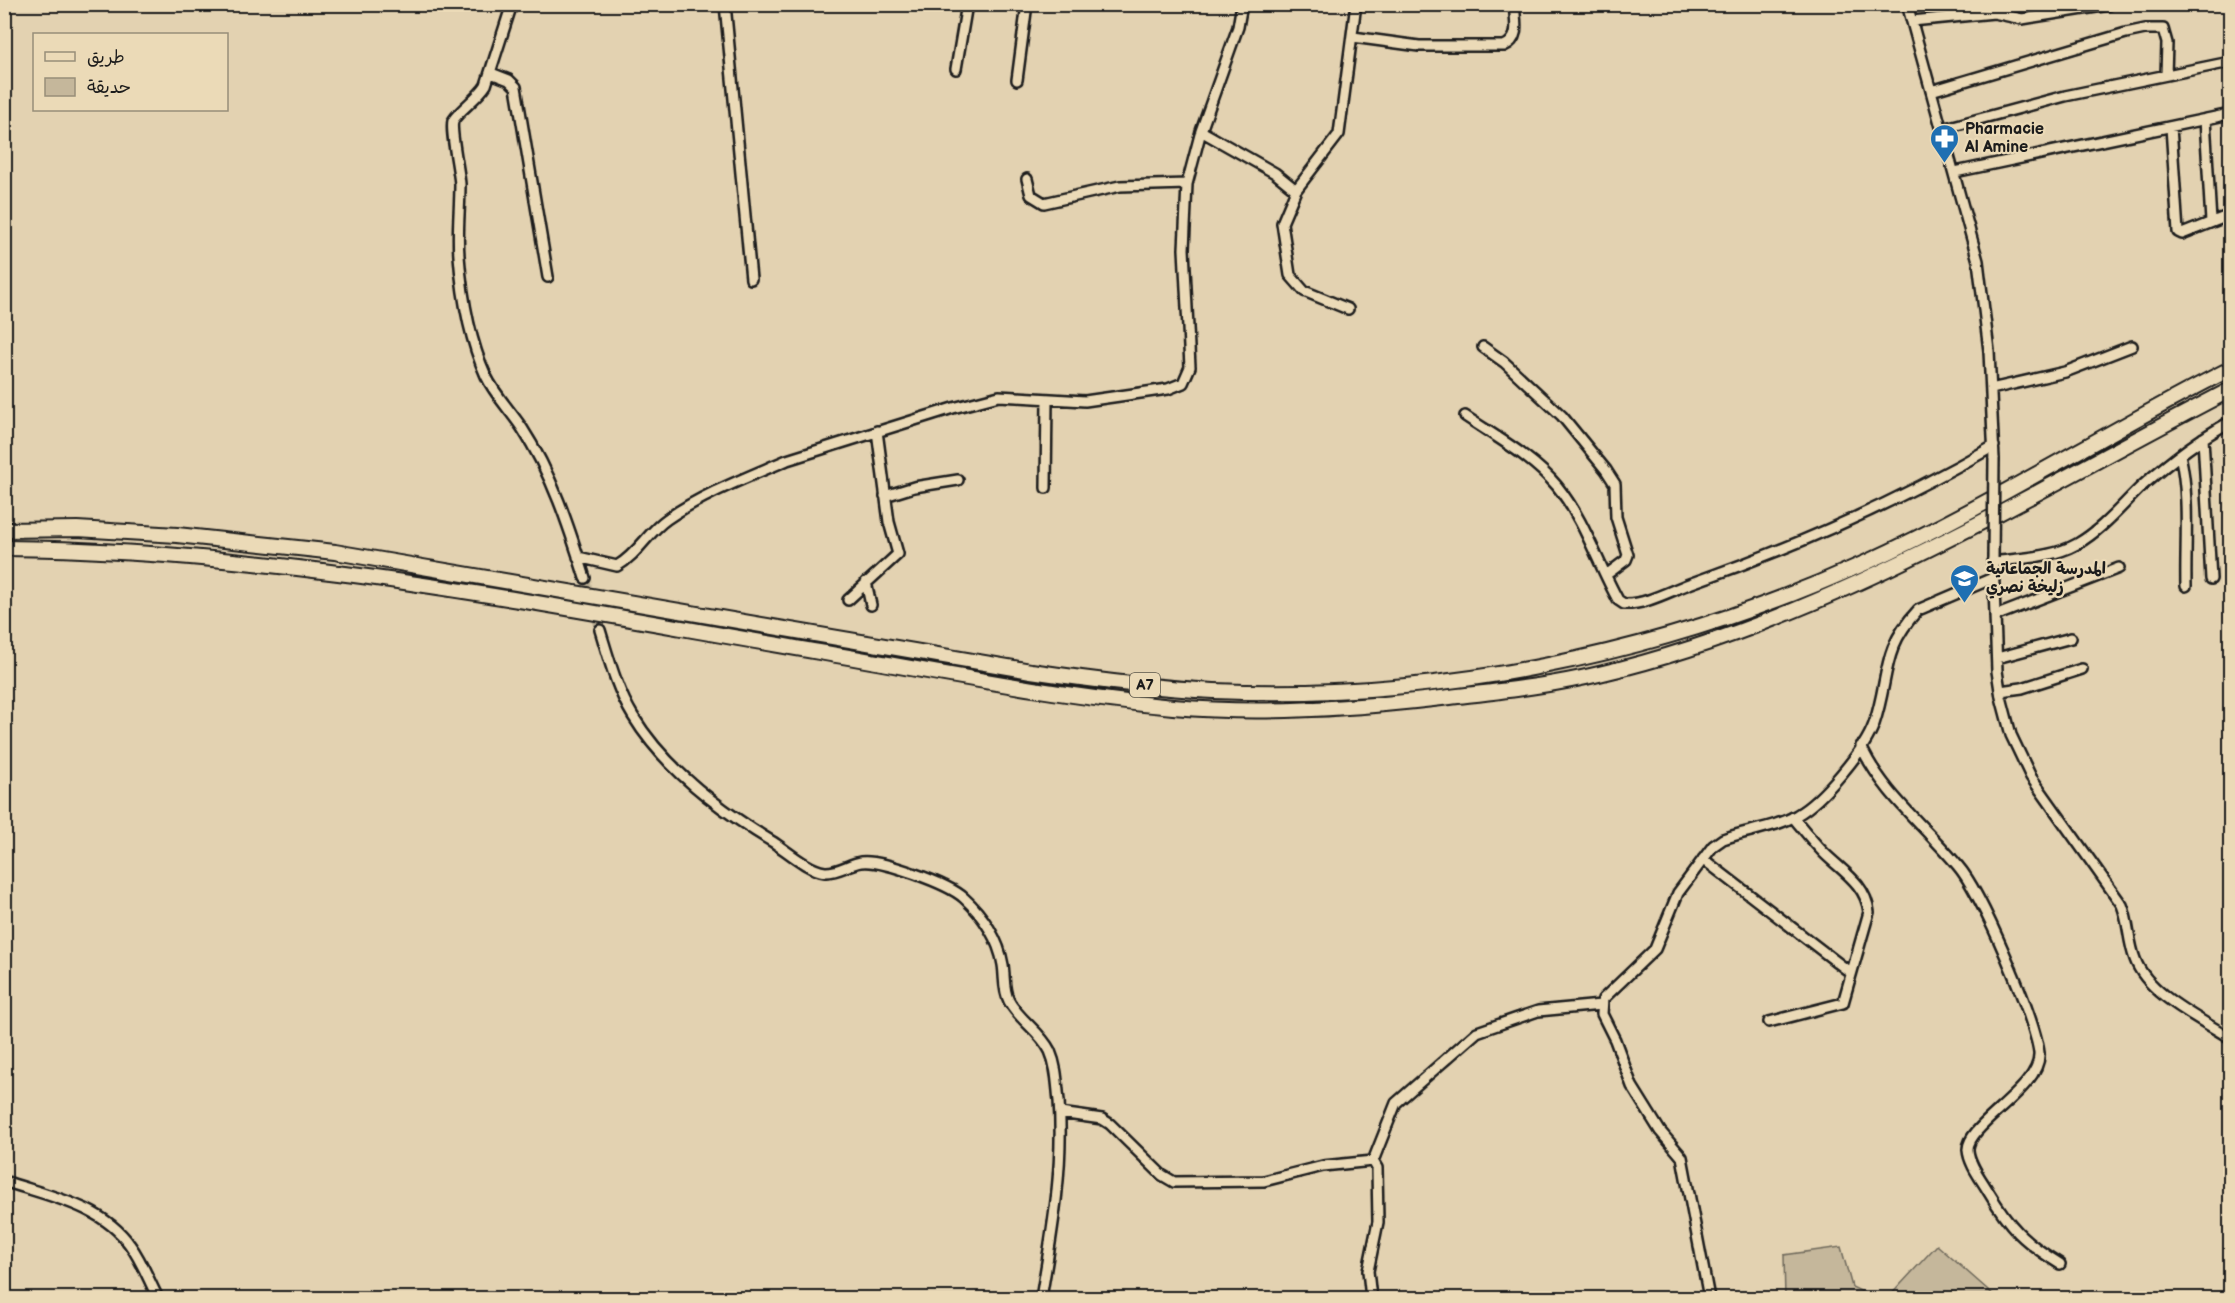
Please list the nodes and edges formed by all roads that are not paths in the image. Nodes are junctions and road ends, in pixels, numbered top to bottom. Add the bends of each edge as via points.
1 (512, 4) edge
2 (725, 4) edge
3 (967, 4) edge
4 (1027, 4) edge
5 (1242, 4) edge
6 (1356, 4) edge
7 (1514, 4) edge
8 (1907, 4) edge
9 (2109, 4) edge
10 (1912, 21) junction
11 (1353, 37) junction
12 (2230, 62) edge
13 (956, 69) dead end
14 (491, 73) junction
15 (2166, 75) junction
16 (1017, 80) dead end
17 (1931, 91) junction
18 (2230, 114) edge
19 (2205, 119) junction
20 (2171, 127) junction
21 (1942, 129) junction
22 (1201, 131) junction
23 (1955, 172) junction
24 (1027, 178) dead end
25 (1187, 184) junction
26 (1296, 190) junction
27 (2230, 215) edge
28 (2211, 222) junction
29 (548, 277) dead end
30 (751, 279) dead end
31 (1348, 309) dead end
32 (2132, 346) dead end
33 (1483, 347) dead end
34 (2230, 369) edge
35 (1991, 389) junction
36 (2230, 390) edge
37 (1047, 399) junction
38 (1466, 416) dead end
39 (2230, 422) edge
40 (877, 431) junction
41 (2203, 438) junction
42 (1994, 446) junction
43 (2180, 455) junction
44 (958, 480) dead end
45 (1046, 488) dead end
46 (885, 496) junction
47 (4, 530) edge
48 (4, 548) edge
49 (578, 556) junction
50 (1993, 560) junction
51 (2119, 568) dead end
52 (1606, 575) junction
53 (585, 578) tunnel mouth
54 (1993, 578) junction
55 (2211, 579) dead end
56 (866, 582) junction
57 (2186, 586) dead end
58 (848, 600) dead end
59 (872, 605) dead end
60 (1995, 616) junction
61 (600, 630) tunnel mouth
62 (2071, 638) dead end
63 (1997, 658) junction
64 (2082, 669) dead end
65 (2000, 691) junction
66 (1861, 746) junction
67 (1793, 817) junction
68 (1703, 859) junction
69 (1851, 973) junction
70 (1601, 1005) junction
71 (1769, 1022) dead end
72 (2230, 1038) edge
73 (1060, 1113) junction
74 (1373, 1161) junction
75 (4, 1181) edge
76 (2060, 1264) dead end
77 (158, 1299) edge
78 (1041, 1299) edge
79 (1371, 1299) edge
80 (1709, 1299) edge

1 - 14 street
2 - 30 street
3 - 13 street
4 - 16 street
5 - 22 street via 1238,27
6 - 11 street
7 - 11 street via 1515,34 1504,46 1419,46
8 - 10 street
9 - 10 street via 2022,19 1994,12
10 - 17 street
11 - 26 street via 1339,134
12 - 15 street
14 - 29 street via 516,87
14 - 49 street via 479,96 452,124 459,170 462,283 486,375 546,474
15 - 17 street via 2166,37 2163,29 2156,28 2126,33
15 - 21 street via 2065,96
17 - 21 street
18 - 19 street
19 - 20 street
19 - 28 street
20 - 23 street
20 - 28 street via 2178,232 2182,234
21 - 23 street
22 - 25 street
22 - 26 street via 1275,173
23 - 35 street via 1982,285
24 - 25 street via 1031,195 1044,203 1120,186
25 - 37 street via 1184,249 1188,376 1177,387 1118,398
26 - 31 street via 1282,223 1290,275 1304,291
27 - 28 street
32 - 35 street via 2065,372
33 - 52 street via 1562,416 1612,479 1617,495 1616,517 1628,555
34 - 47 highway, A7 via 1926,532 1786,596 1670,637 1604,654 1501,675 1389,687 1215,691 1116,683 335,552 165,534
35 - 42 street
36 - 48 highway, A7 via 1890,570 1740,633 1599,674 1514,690 1388,705 1225,710 1070,696 352,573 160,553
37 - 40 street via 999,396
37 - 45 street
38 - 52 street via 1557,486 1582,525
39 - 41 street
40 - 46 street
40 - 49 street via 787,460 730,485 667,519 637,552 617,566
41 - 43 street
41 - 55 street
42 - 50 street, bridge
42 - 52 street via 1926,485 1854,519 1636,603 1620,603
43 - 50 street via 2104,525 2076,544 2051,553
43 - 57 street via 2187,501
44 - 46 street
46 - 56 street via 898,554
49 - 53 street
50 - 54 street
51 - 60 street
54 - 60 street
54 - 66 street via 1918,610 1911,618 1890,650 1874,725
56 - 58 street
56 - 59 street
60 - 63 street
61 - 73 street via 613,673 633,716 673,766 709,796 765,837 825,872 873,862 937,882 970,903 995,939 1004,966 1008,1000 1049,1049 1055,1063
62 - 63 street
63 - 65 street
64 - 65 street
65 - 72 street via 2011,735 2031,777 2122,905 2142,974 2190,1014
66 - 67 street via 1833,783
66 - 76 street via 1867,760 1911,817 1969,879 2016,983 2036,1041 2038,1063 2019,1090 1981,1128 1968,1150 2008,1225
67 - 68 street via 1723,839
67 - 69 street via 1853,879 1866,898 1869,912
68 - 69 street
68 - 70 street via 1678,893 1655,949
69 - 71 street via 1840,1005
70 - 74 street via 1538,1011 1477,1032 1396,1103
70 - 80 street via 1632,1086 1660,1131 1682,1157
73 - 74 street via 1102,1119 1174,1182 1264,1181 1302,1169
73 - 78 street via 1056,1209
74 - 79 street via 1377,1168 1378,1222 1368,1272
75 - 77 street via 81,1206 98,1216 130,1244

